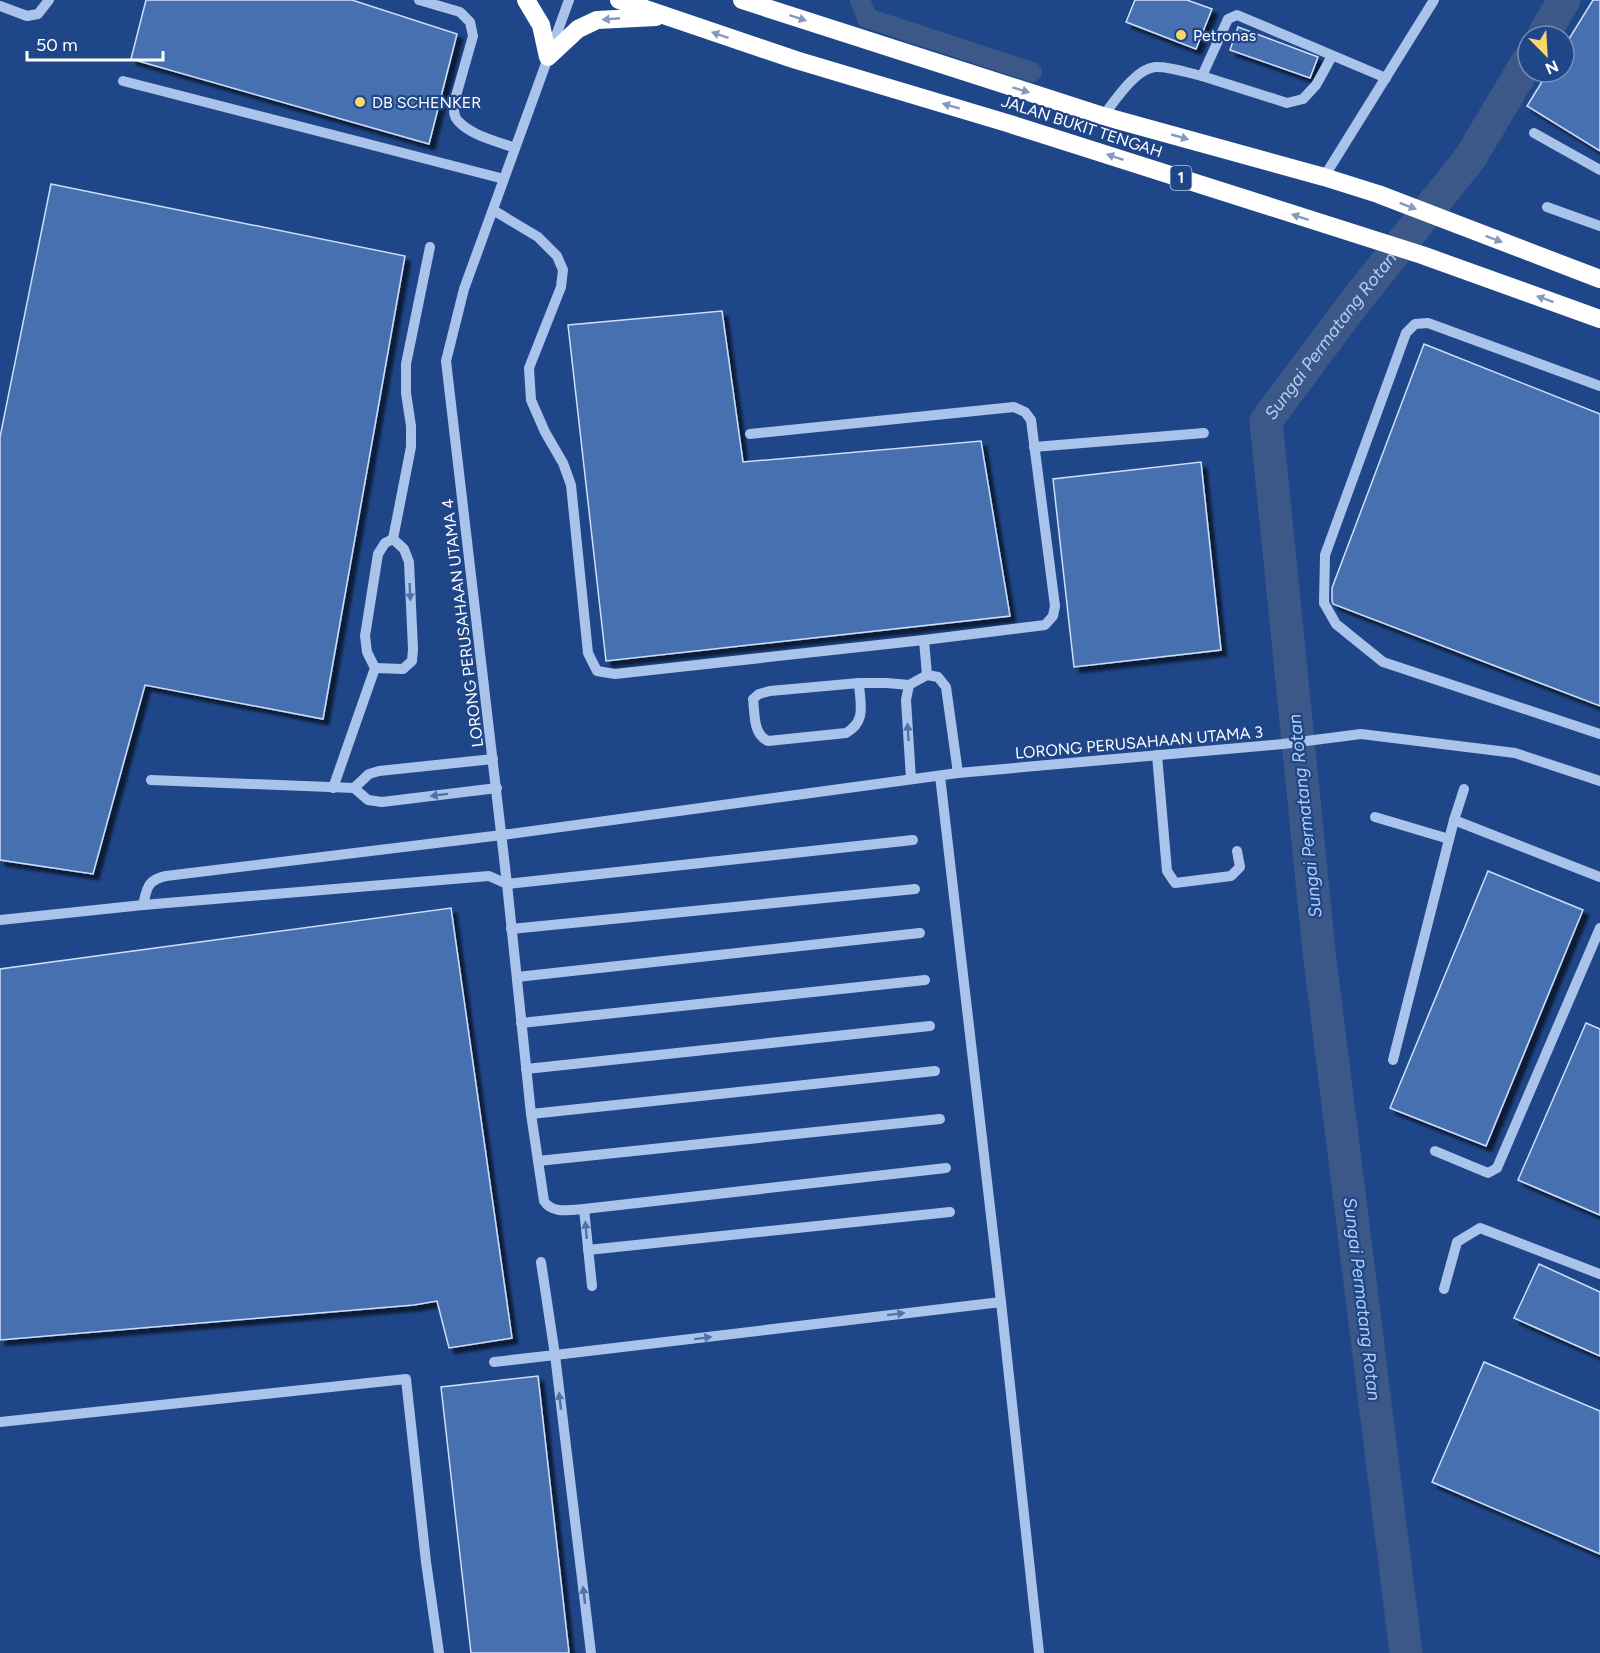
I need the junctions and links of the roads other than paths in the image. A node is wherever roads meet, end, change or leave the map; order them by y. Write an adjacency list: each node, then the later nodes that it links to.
1 (49, 0): 8 (street)
2 (419, 0): 17 (street)
3 (526, 0): 11 (highway)
4 (569, 0): 11 (street, LORONG PERUSAHAAN UTAMA 4)
5 (619, 0): 9 (highway, JALAN BUKIT TENGAH / 1)
6 (742, 0): 15 (highway, JALAN BUKIT TENGAH, one-way to 15)
7 (1434, 0): 13 (street)
8 (0, 6)
9 (670, 17): 11 (highway, one-way to 11); 26 (highway, JALAN BUKIT TENGAH / 1, one-way to 9)
10 (1332, 56): 12 (street); 12 (street); 13 (street)
11 (548, 57): 17 (street, LORONG PERUSAHAAN UTAMA 4)
12 (1202, 76): 15 (street)
13 (1386, 78): 19 (street)
14 (123, 81): 20 (street)
15 (1103, 116): 19 (highway, JALAN BUKIT TENGAH, one-way to 19)
16 (1534, 132): 18 (street)
17 (515, 148): 20 (street, LORONG PERUSAHAAN UTAMA 4)
18 (1600, 170)
19 (1324, 177): 25 (highway, JALAN BUKIT TENGAH, one-way to 25)
20 (504, 179): 22 (street, LORONG PERUSAHAAN UTAMA 4)
21 (1546, 207): 23 (street)
22 (493, 210): 32 (street); 39 (street, LORONG PERUSAHAAN UTAMA 4)
23 (1600, 226)
24 (430, 247): 31 (street)
25 (1600, 279)
26 (1600, 319)
27 (1600, 386): 37 (street)
28 (1204, 433): 30 (street)
29 (750, 434): 30 (street)
30 (1034, 447): 32 (street)
31 (393, 539): 33 (street); 33 (street, one-way to 33)
32 (924, 640): 34 (street)
33 (375, 668): 45 (street)
34 (927, 675): 36 (street); 40 (street)
35 (859, 683): 35 (street); 36 (street)
36 (909, 685): 42 (street, one-way to 36)
37 (1600, 734)
38 (1157, 755): 40 (street, LORONG PERUSAHAAN UTAMA 3); 44 (street, LORONG PERUSAHAAN UTAMA 3); 54 (street)
39 (493, 759): 46 (street); 47 (street, LORONG PERUSAHAAN UTAMA 4)
40 (958, 773): 41 (street, LORONG PERUSAHAAN UTAMA 3)
41 (940, 776): 42 (street, LORONG PERUSAHAAN UTAMA 3); 82 (street)
42 (911, 779): 51 (street)
43 (151, 780): 45 (street)
44 (1600, 781)
45 (333, 788): 46 (street)
46 (354, 788): 47 (street, one-way to 46)
47 (497, 788): 51 (street, LORONG PERUSAHAAN UTAMA 4)
48 (1464, 789): 50 (street)
49 (1375, 817): 52 (street)
50 (1454, 820): 52 (street); 55 (street)
51 (502, 835): 56 (street, LORONG PERUSAHAAN UTAMA 4); 58 (street)
52 (1449, 839): 67 (street)
53 (913, 840): 56 (street)
54 (1238, 851)
55 (1600, 877)
56 (507, 884): 58 (street); 61 (street, LORONG PERUSAHAAN UTAMA 4)
57 (915, 889): 61 (street)
58 (143, 905): 59 (street)
59 (0, 921)
60 (1600, 928): 72 (street)
61 (511, 929): 63 (street, LORONG PERUSAHAAN UTAMA 4)
62 (920, 933): 63 (street)
63 (517, 977): 65 (street, LORONG PERUSAHAAN UTAMA 4)
64 (925, 980): 65 (street)
65 (521, 1023): 68 (street, LORONG PERUSAHAAN UTAMA 4)
66 (930, 1026): 68 (street)
67 (1393, 1060)
68 (526, 1069): 70 (street, LORONG PERUSAHAAN UTAMA 4)
69 (935, 1071): 70 (street)
70 (531, 1114): 73 (street, LORONG PERUSAHAAN UTAMA 4)
71 (940, 1119): 73 (street)
72 (1435, 1151)
73 (538, 1161): 75 (street, LORONG PERUSAHAAN UTAMA 4)
74 (946, 1168): 75 (street)
75 (584, 1209): 77 (street, one-way to 75)
76 (950, 1212): 77 (street)
77 (588, 1250): 80 (street)
78 (541, 1262): 83 (street)
79 (1600, 1274): 81 (street)
80 (592, 1286)
81 (1444, 1289)
82 (1001, 1302): 83 (street, one-way to 82); 88 (street)
83 (555, 1355): 84 (street); 87 (street, one-way to 83)
84 (494, 1362)
85 (0, 1422): 86 (street)
86 (439, 1653)
87 (591, 1653)
88 (1039, 1653)

